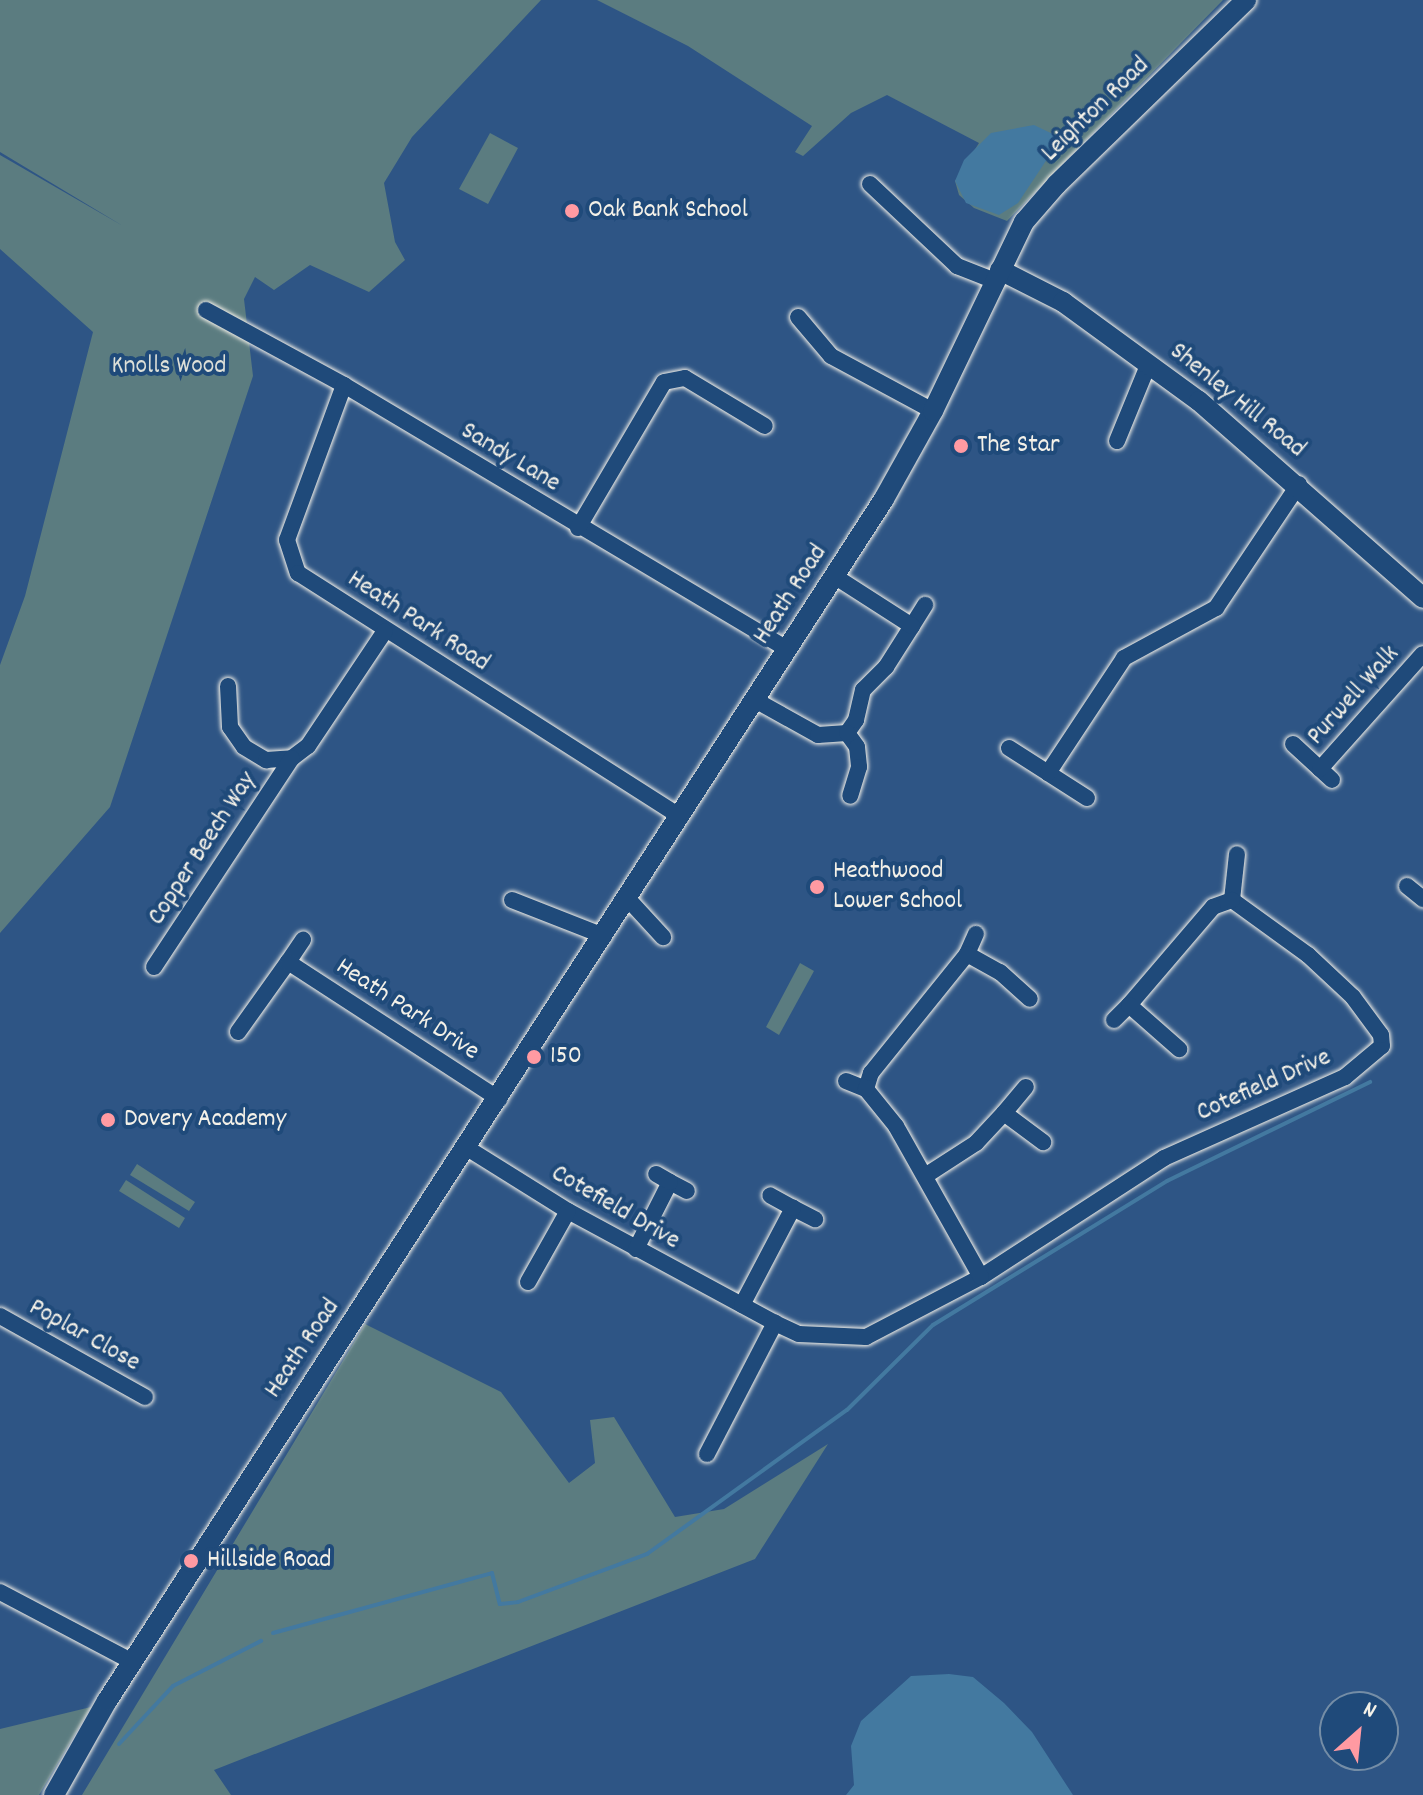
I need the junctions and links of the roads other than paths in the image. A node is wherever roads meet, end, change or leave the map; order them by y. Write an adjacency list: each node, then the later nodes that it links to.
1 (1246, 0): 3 (street, Leighton Road)
2 (870, 184): 3 (street)
3 (998, 276): 6 (street, Shenley Hill Road); 8 (street, Heath Road)
4 (206, 310): 7 (street, Sandy Lane)
5 (798, 317): 8 (street)
6 (1149, 363): 10 (street); 11 (street, Shenley Hill Road)
7 (344, 385): 12 (street, Sandy Lane); 17 (street, Heath Park Road)
8 (933, 411): 13 (street, Heath Road)
9 (765, 426): 12 (street)
10 (1117, 441)
11 (1299, 484): 14 (street, Shenley Hill Road); 26 (street)
12 (578, 528): 18 (street, Sandy Lane)
13 (834, 576): 16 (street); 18 (street, Heath Road)
14 (1423, 598)
15 (925, 605): 16 (street)
16 (912, 626): 22 (street)
17 (385, 631): 25 (street, Copper Beech Way); 29 (street, Heath Park Road)
18 (787, 649): 21 (street, Heath Road)
19 (1423, 654): 23 (street, Purwell Walk)
20 (228, 686): 25 (street, Copper Beech Way)
21 (755, 700): 22 (street); 29 (street, Heath Road)
22 (847, 733): 27 (street)
23 (1293, 744)
24 (1009, 748): 26 (street)
25 (292, 758): 42 (street, Copper Beech Way)
26 (1048, 773): 28 (street)
27 (850, 796)
28 (1087, 798)
29 (681, 817): 32 (street, Heath Road)
30 (1237, 854): 35 (street)
31 (1407, 886): 33 (street)
32 (628, 899): 37 (street, Heath Road); 38 (street)
33 (1423, 899)
34 (512, 900): 37 (street)
35 (1232, 900): 44 (street); 62 (street, Cotefield Drive)
36 (976, 934): 40 (street)
37 (604, 936): 51 (street, Heath Road)
38 (663, 937)
39 (303, 940): 41 (street)
40 (967, 954): 43 (street); 50 (street)
41 (288, 962): 46 (street); 51 (street, Heath Park Drive)
42 (154, 967)
43 (1030, 999)
44 (1129, 1005): 45 (street); 47 (street)
45 (1114, 1020)
46 (238, 1032)
47 (1179, 1049)
48 (846, 1081): 50 (street)
49 (1026, 1087): 52 (street)
50 (866, 1089): 55 (street)
51 (499, 1099): 54 (street, Heath Road)
52 (1004, 1113): 53 (street); 55 (street)
53 (1043, 1142)
54 (467, 1148): 59 (street, Cotefield Drive); 70 (street, Heath Road)
55 (925, 1176): 62 (street)
56 (687, 1191): 61 (street)
57 (770, 1195): 58 (street)
58 (793, 1208): 60 (street); 64 (street)
59 (568, 1211): 61 (street, Cotefield Drive); 63 (street)
60 (815, 1219)
61 (636, 1249): 64 (street, Cotefield Drive)
62 (981, 1277): 66 (street, Cotefield Drive)
63 (528, 1282)
64 (742, 1305): 66 (street, Cotefield Drive)
65 (0, 1316): 67 (street, Poplar Close)
66 (775, 1323): 68 (street)
67 (145, 1397)
68 (707, 1454)
69 (0, 1592): 70 (street)
70 (133, 1662): 71 (street, Heath Road)
71 (54, 1795)

